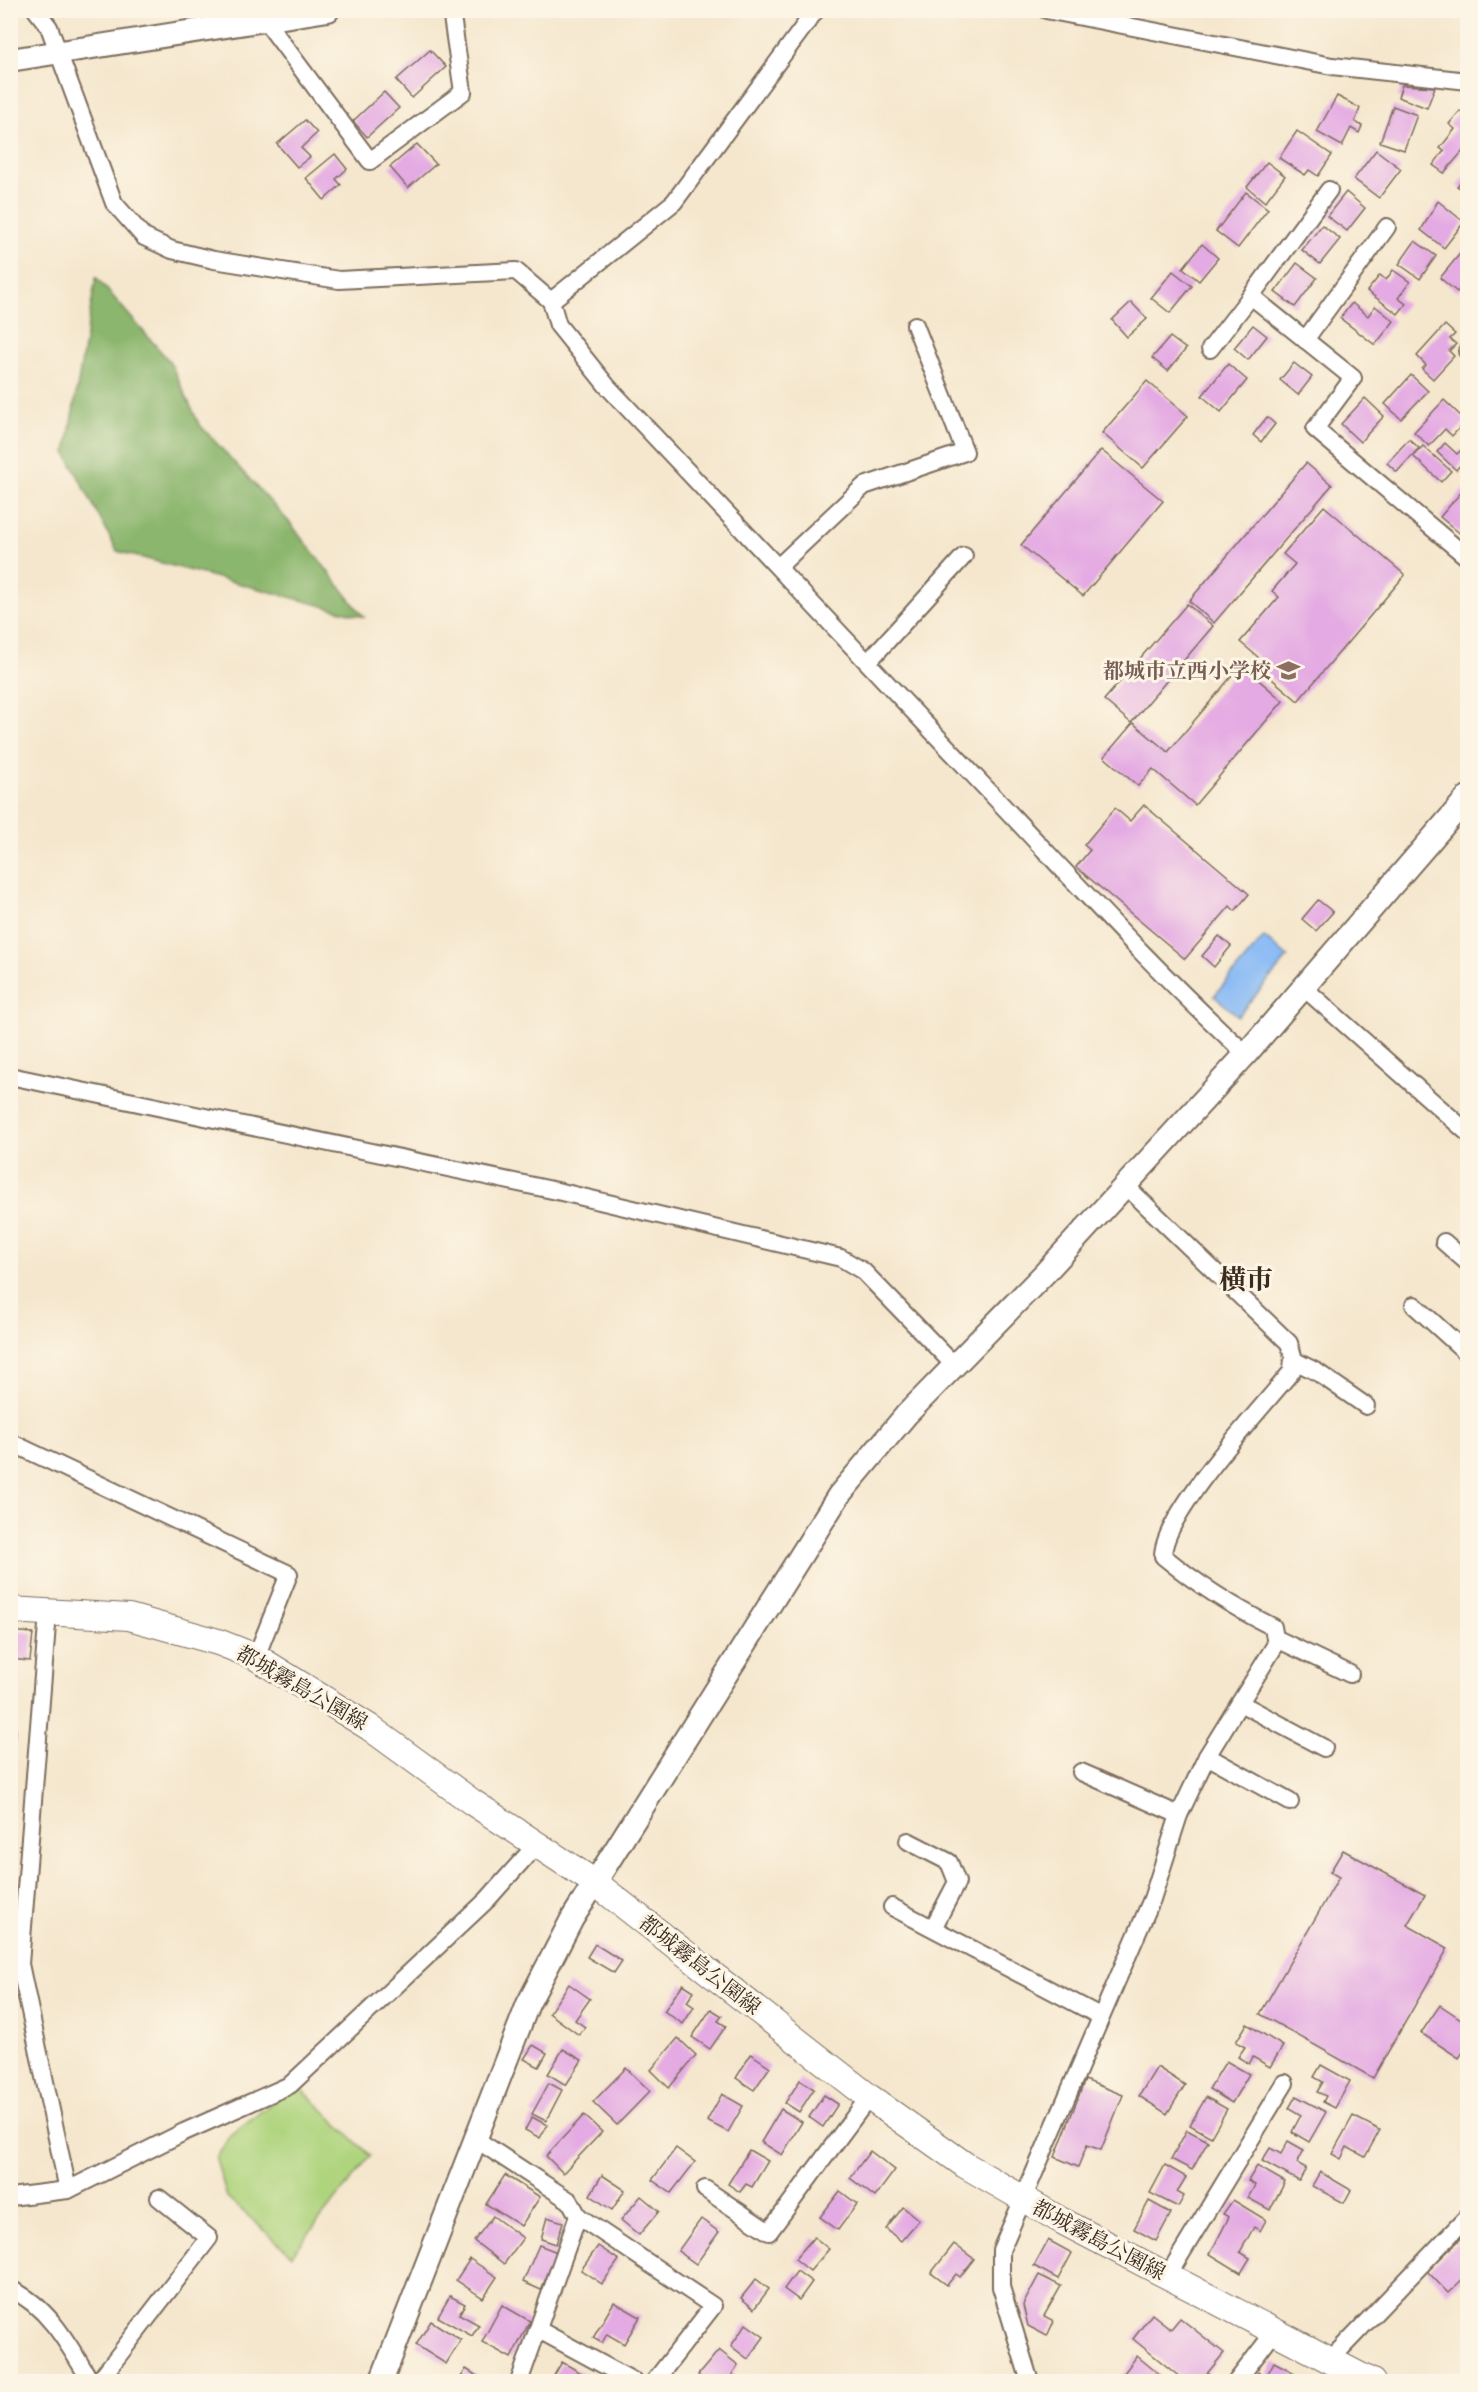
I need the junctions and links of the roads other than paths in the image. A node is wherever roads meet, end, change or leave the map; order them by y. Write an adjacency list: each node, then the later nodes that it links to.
1 (36, 10): 7 (street)
2 (328, 10): 6 (street)
3 (451, 10): 6 (street)
4 (816, 10): 13 (street)
5 (1046, 10): 9 (street)
6 (265, 20): 7 (street)
7 (57, 53): 8 (street); 13 (street)
8 (10, 60)
9 (1467, 81)
10 (1329, 190): 12 (street)
11 (1387, 227): 15 (street)
12 (1251, 296): 15 (street); 16 (street)
13 (551, 301): 19 (street)
14 (915, 325): 19 (street)
15 (1305, 340): 18 (street)
16 (1210, 349)
17 (964, 556): 20 (street)
18 (1467, 558)
19 (778, 567): 20 (street)
20 (868, 662): 23 (street)
21 (1467, 797): 22 (street)
22 (1304, 987): 23 (street); 25 (street)
23 (1246, 1054): 26 (street)
24 (10, 1076): 32 (street)
25 (1467, 1134)
26 (1126, 1186): 31 (street); 32 (street)
27 (1444, 1242): 28 (street)
28 (1467, 1263)
29 (1414, 1305): 30 (street)
30 (1467, 1354)
31 (1293, 1360): 33 (street); 37 (street)
32 (955, 1366): 48 (street)
33 (1366, 1406)
34 (10, 1442): 38 (street)
35 (10, 1610): 36 (main road, 都城霧島公園線)
36 (48, 1613): 38 (main road, 都城霧島公園線); 51 (street)
37 (1275, 1638): 39 (street); 40 (street)
38 (256, 1657): 47 (main road, 都城霧島公園線)
39 (1350, 1674)
40 (1240, 1703): 41 (street); 42 (street)
41 (1324, 1748)
42 (1207, 1756): 44 (street); 45 (street)
43 (1081, 1772): 45 (street)
44 (1290, 1802)
45 (1179, 1815): 52 (street)
46 (908, 1841): 50 (street)
47 (536, 1845): 48 (main road, 都城霧島公園線); 57 (street)
48 (594, 1882): 54 (main road, 都城霧島公園線); 55 (street)
49 (892, 1907): 50 (street)
50 (933, 1928): 52 (street)
51 (15, 1964): 57 (street)
52 (1100, 2016): 60 (street)
53 (1285, 2083): 63 (street)
54 (869, 2097): 56 (street); 60 (main road, 都城霧島公園線)
55 (474, 2138): 61 (street); 70 (street)
56 (705, 2189)
57 (68, 2190): 58 (street)
58 (10, 2197)
59 (159, 2198): 69 (street)
60 (1024, 2200): 63 (main road, 都城霧島公園線); 74 (street)
61 (578, 2216): 65 (street); 73 (street)
62 (1467, 2216): 67 (street)
63 (1167, 2277): 66 (main road, 都城霧島公園線)
64 (10, 2289): 68 (street)
65 (538, 2330): 71 (street); 72 (street)
66 (1275, 2331): 67 (main road, 都城霧島公園線); 75 (street)
67 (1330, 2360): 76 (main road, 都城霧島公園線)
68 (90, 2382)
69 (98, 2382)
70 (381, 2382)
71 (519, 2382)
72 (635, 2382)
73 (654, 2382)
74 (1030, 2382)
75 (1236, 2382)
76 (1372, 2382)

